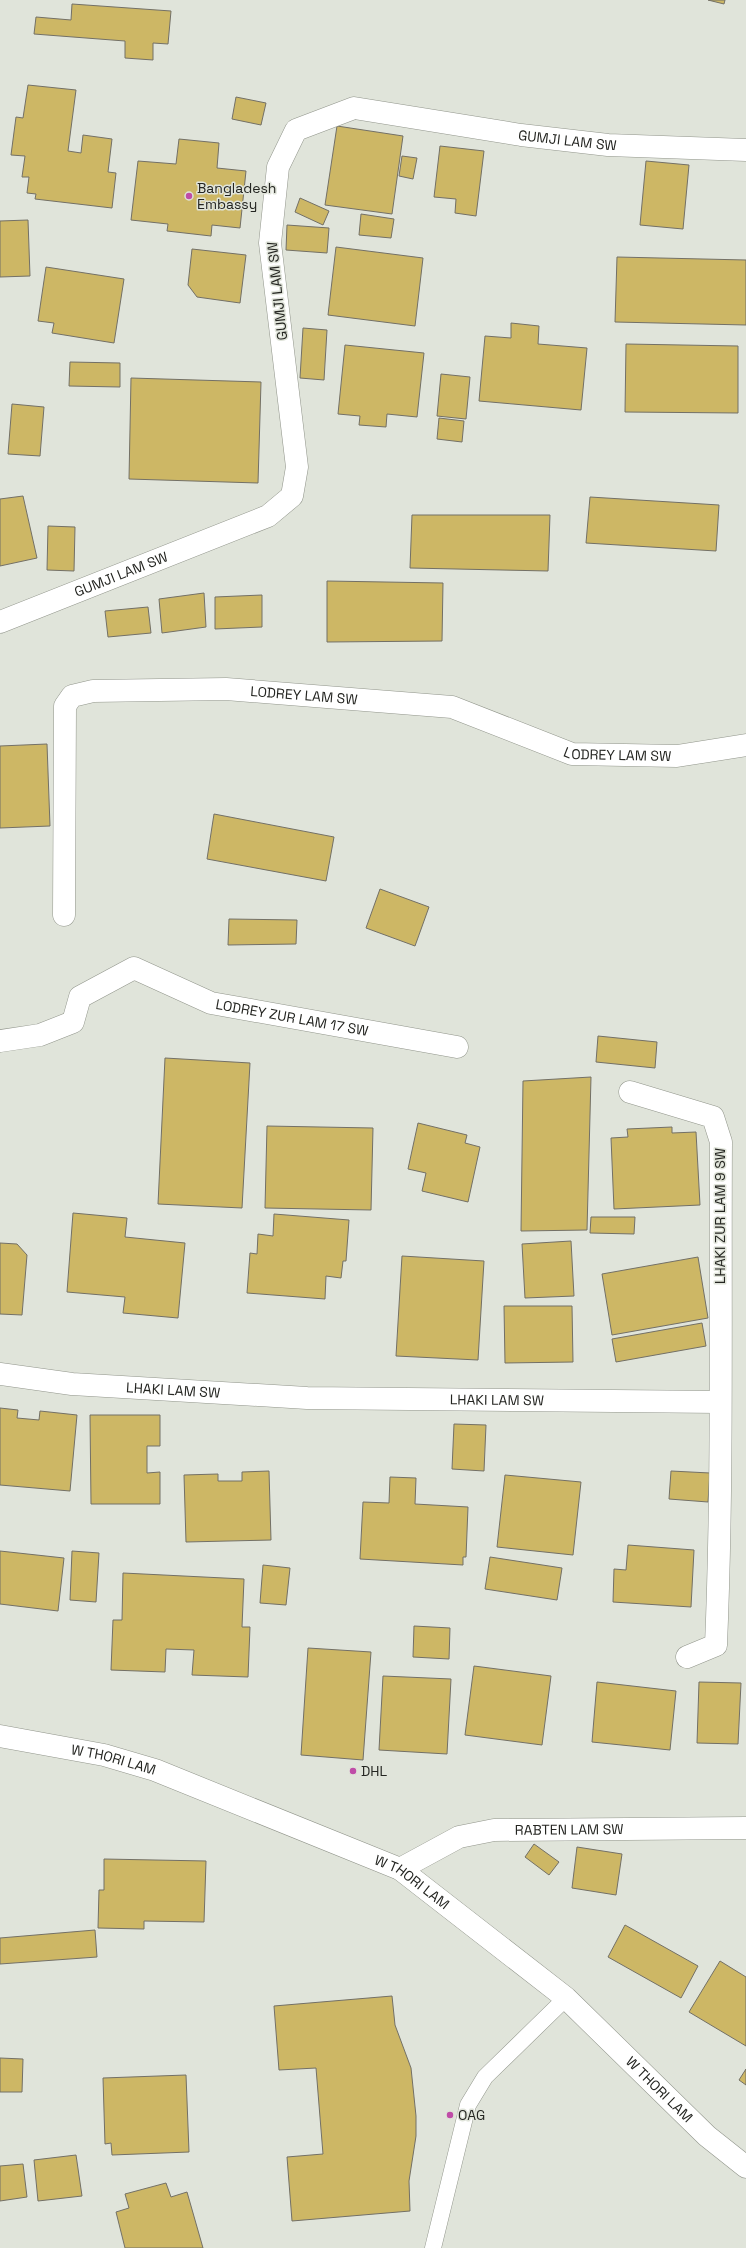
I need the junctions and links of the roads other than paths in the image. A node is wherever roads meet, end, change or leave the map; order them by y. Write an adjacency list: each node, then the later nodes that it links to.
1 (746, 150): 2 (street, GUMJI LAM SW)
2 (0, 622)
3 (746, 745): 4 (street, LODREY LAM SW)
4 (64, 915)
5 (0, 1041): 6 (street, LODREY ZUR LAM 17 SW)
6 (456, 1047)
7 (630, 1092): 9 (street, LHAKI ZUR LAM 9 SW)
8 (0, 1374): 9 (street, LHAKI LAM SW)
9 (720, 1402): 10 (street)
10 (687, 1657)
11 (0, 1736): 13 (street, W THORI LAM)
12 (746, 1828): 13 (street, RABTEN LAM SW)
13 (400, 1869): 14 (street, W THORI LAM)
14 (566, 1998): 15 (street, W THORI LAM); 16 (lane)
15 (746, 2167)
16 (433, 2248)

